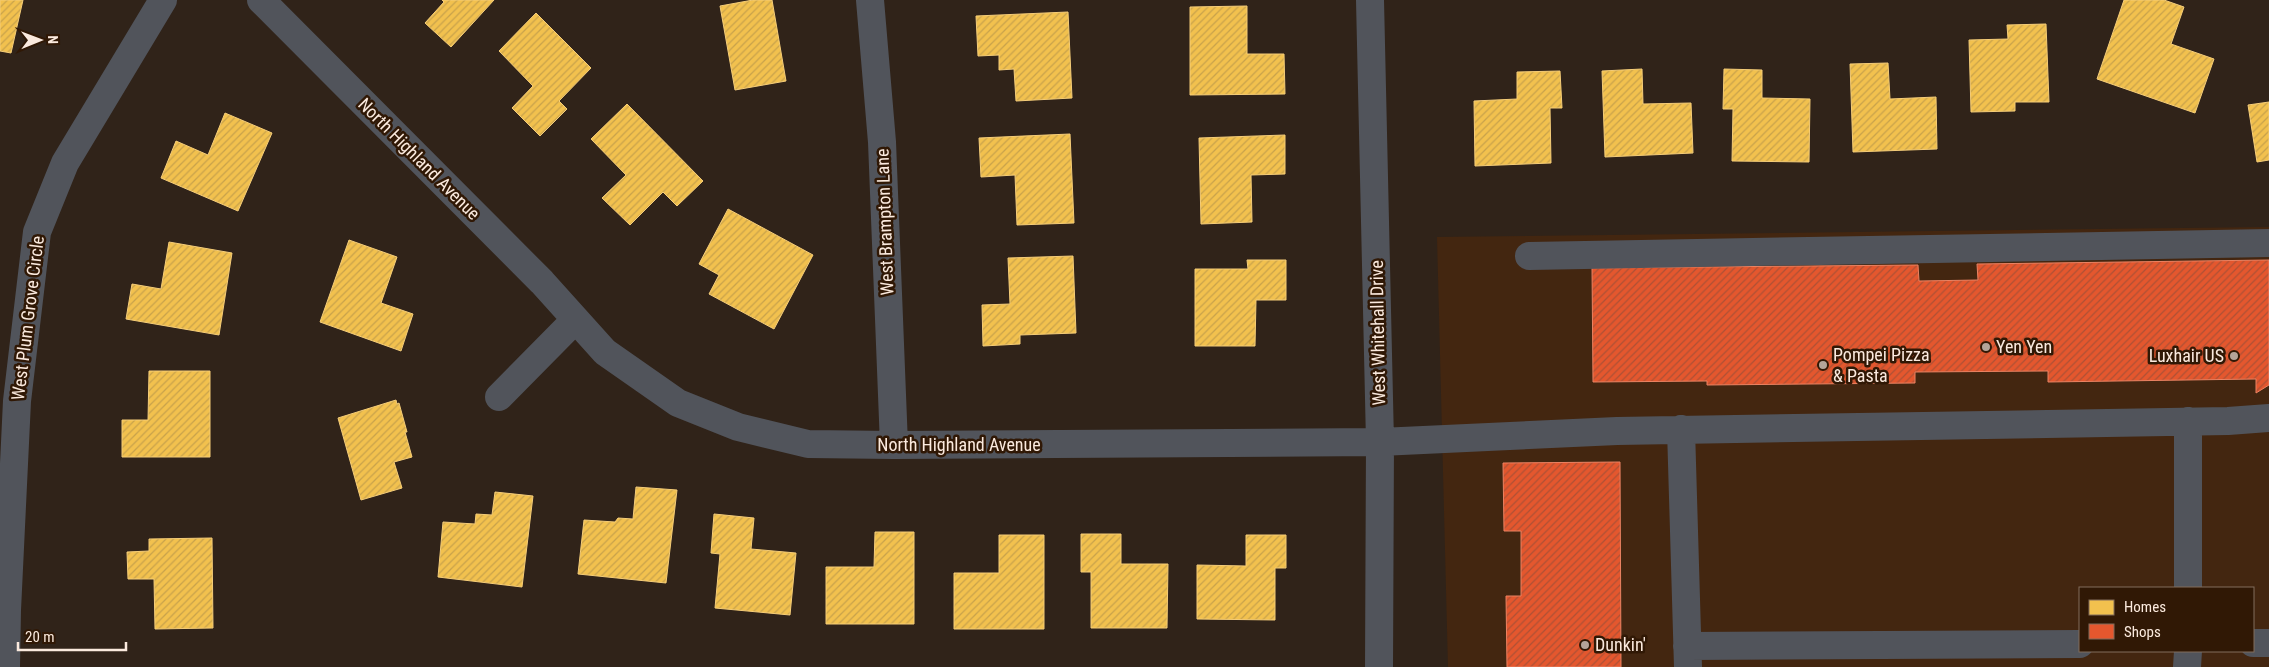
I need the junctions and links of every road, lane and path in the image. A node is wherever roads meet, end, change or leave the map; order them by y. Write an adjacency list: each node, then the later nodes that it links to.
1 (163, 0): 20 (street, West Plum Grove Circle)
2 (261, 0): 7 (street, North Highland Avenue)
3 (870, 0): 13 (street, West Brampton Lane)
4 (1370, 0): 12 (street, West Whitehall Drive)
5 (2269, 243): 6 (street)
6 (1529, 256)
7 (575, 320): 8 (street); 13 (street, North Highland Avenue)
8 (499, 398)
9 (2269, 418): 10 (street, North Highland Avenue)
10 (2188, 421): 11 (street, North Highland Avenue); 14 (street)
11 (1681, 429): 12 (street, North Highland Avenue); 19 (street)
12 (1380, 442): 13 (street, North Highland Avenue); 21 (street, West Whitehall Drive)
13 (894, 445)
14 (2188, 587)
15 (2254, 643): 16 (street)
16 (2269, 643)
17 (2079, 644): 19 (street)
18 (2188, 652): 22 (street)
19 (1687, 656)
20 (6, 667)
21 (1379, 667)
22 (2187, 667)

